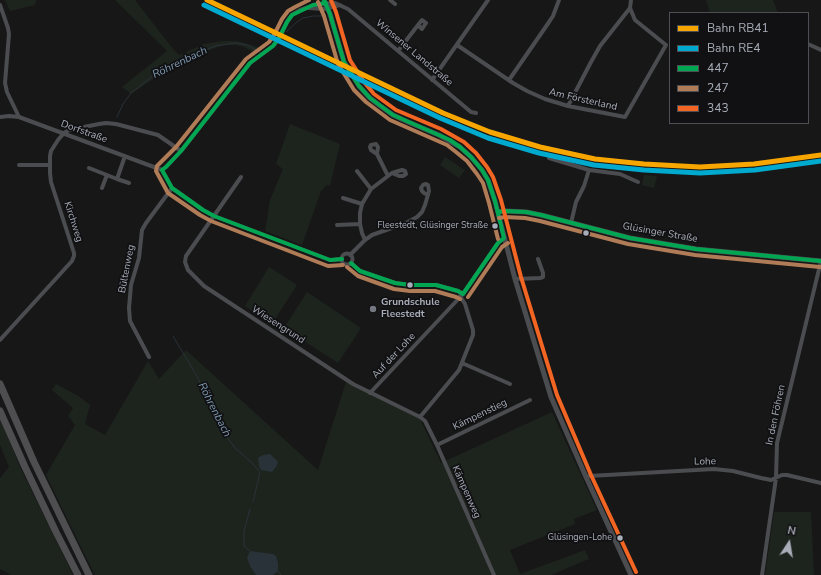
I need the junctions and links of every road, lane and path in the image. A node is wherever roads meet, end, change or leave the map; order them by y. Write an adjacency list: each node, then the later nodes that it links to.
1 (341, 0): 8 (street)
2 (390, 0): 7 (street)
3 (488, 0): 12 (street)
4 (559, 0): 17 (street)
5 (631, 0): 10 (street)
6 (326, 4): 8 (street, Winsener Landstraße); 23 (street); 44 (street)
7 (395, 4)
8 (340, 5): 15 (street, Winsener Landstraße)
9 (0, 6): 21 (street)
10 (630, 8): 18 (street); 18 (street, Am Försterland)
11 (418, 25): 15 (street)
12 (458, 44): 16 (street); 17 (street, Am Försterland)
13 (809, 44): 14 (street)
14 (821, 50)
15 (398, 51): 16 (street, Winsener Landstraße)
16 (432, 80): 19 (street, Winsener Landstraße)
17 (509, 80): 18 (street, Am Försterland)
18 (568, 106)
19 (476, 113)
20 (0, 117): 21 (street, Dorfstraße)
21 (19, 117): 22 (street, Dorfstraße)
22 (64, 133): 23 (street); 25 (street, Dorfstraße); 28 (street, Kirchweg)
23 (181, 151): 30 (street)
24 (378, 154): 40 (street)
25 (125, 156): 30 (street, Dorfstraße); 35 (street)
26 (549, 158): 31 (street)
27 (19, 165): 28 (street)
28 (50, 165): 58 (street, Kirchweg)
29 (89, 168): 33 (street)
30 (162, 170): 39 (street)
31 (589, 170): 36 (street); 46 (street)
32 (357, 171): 40 (street)
33 (107, 175): 35 (street); 38 (street)
34 (241, 177): 45 (street, Wiesengrund)
35 (117, 179): 37 (street)
36 (638, 182)
37 (129, 183)
38 (102, 188)
39 (172, 188): 45 (street); 59 (street, Bültenweg)
40 (371, 189): 43 (street)
41 (428, 196): 50 (street)
42 (343, 198): 43 (street)
43 (362, 204): 47 (street)
44 (498, 212): 46 (street, Glüsinger Straße); 49 (street)
45 (214, 216): 52 (street); 63 (street, Wiesengrund)
46 (571, 223): 54 (street, Glüsinger Straße)
47 (360, 224): 48 (street); 50 (street)
48 (337, 225)
49 (504, 238): 56 (street); 57 (street, Auf der Lohe)
50 (365, 240): 51 (street)
51 (350, 255): 52 (street); 55 (street)
52 (342, 259): 55 (street)
53 (538, 259): 56 (street)
54 (821, 261): 69 (street, In den Föhren)
55 (351, 263): 57 (street)
56 (515, 279): 68 (street)
57 (461, 295): 60 (street); 63 (street, Auf der Lohe)
58 (0, 340)
59 (149, 357)
60 (462, 364): 62 (street); 66 (street)
61 (0, 384): 72 (highway)
62 (510, 384)
63 (370, 393): 66 (street, Wiesengrund)
64 (530, 400): 67 (street, Kämpenstieg)
65 (0, 411): 71 (highway)
66 (420, 417): 67 (street, Kämpenweg)
67 (437, 445): 73 (street, Kämpenweg)
68 (586, 477): 69 (street, Lohe); 74 (street)
69 (776, 478): 70 (street, Lohe); 75 (street, In den Föhren)
70 (821, 483)
71 (78, 575)
72 (89, 575)
73 (494, 575)
74 (631, 575)
75 (762, 575)

